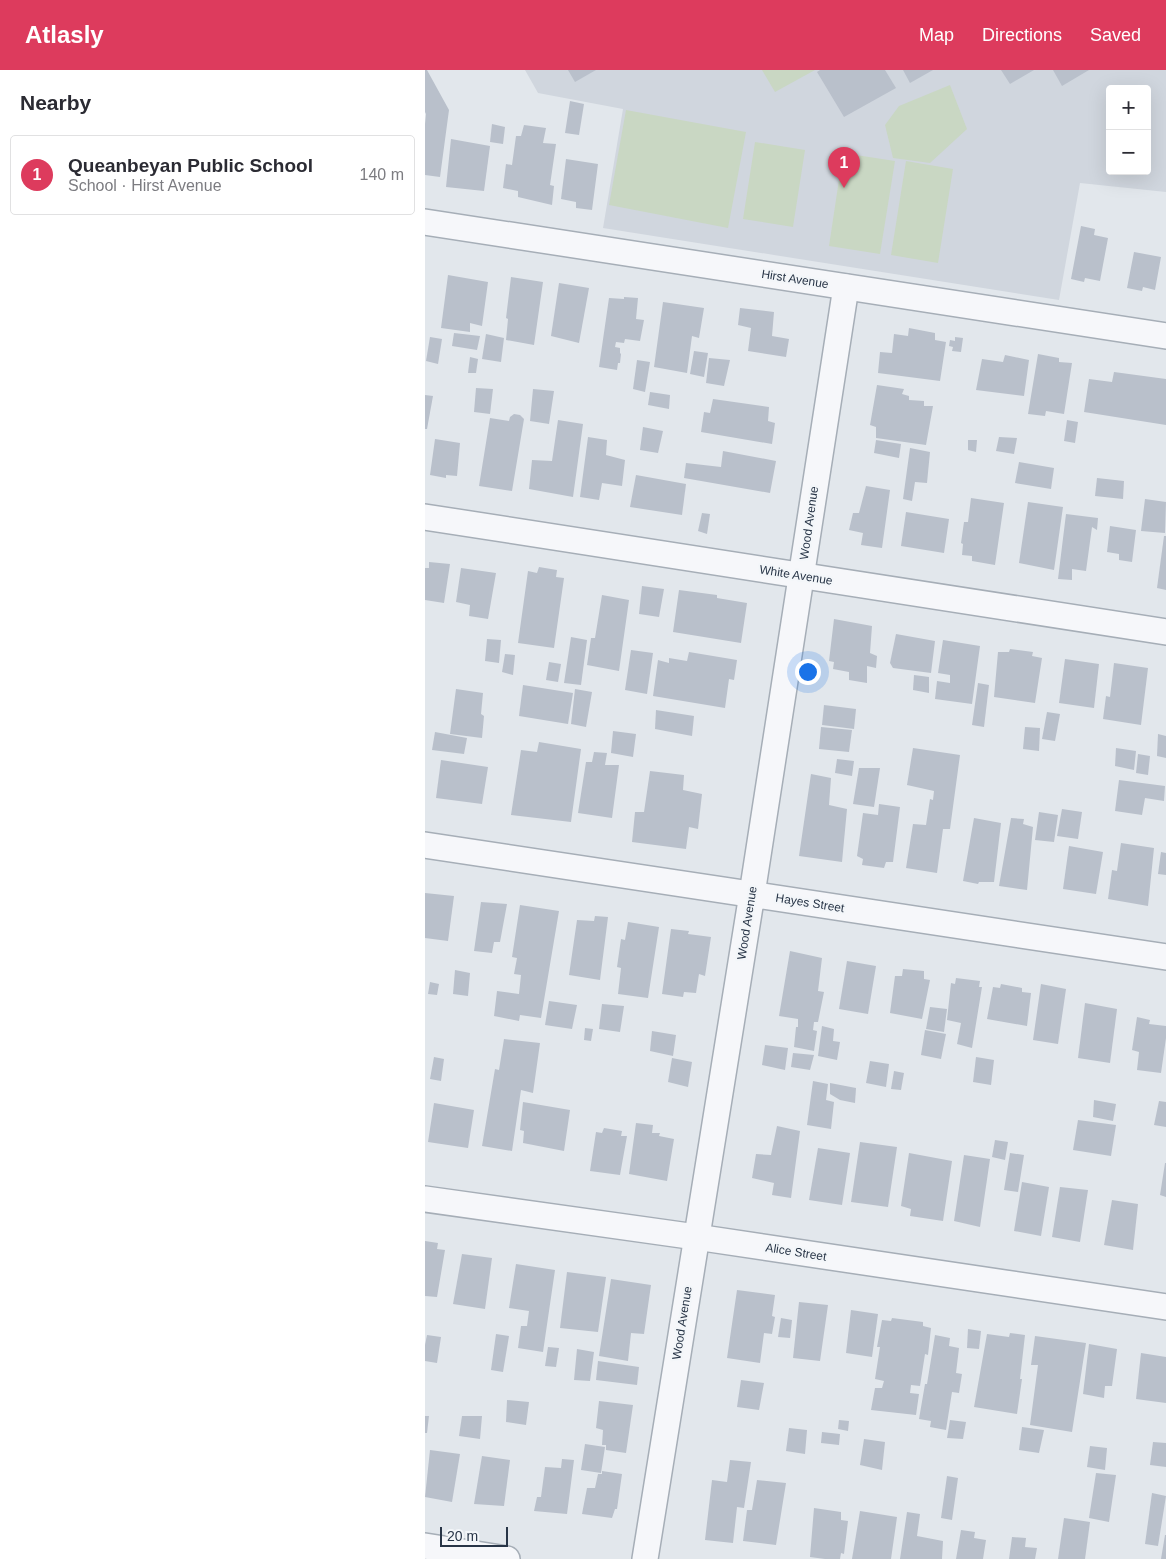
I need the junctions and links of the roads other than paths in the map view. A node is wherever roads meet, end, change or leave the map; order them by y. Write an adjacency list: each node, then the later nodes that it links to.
1 (425, 222): 2 (street, Hirst Avenue)
2 (846, 287): 3 (street, Hirst Avenue); 5 (street, Wood Avenue)
3 (1166, 336)
4 (425, 517): 5 (street, White Avenue)
5 (802, 576): 6 (street, White Avenue); 8 (street, Wood Avenue)
6 (1166, 632)
7 (425, 845): 8 (street, Hayes Street)
8 (752, 894): 9 (street, Hayes Street); 11 (street, Wood Avenue)
9 (1166, 957)
10 (425, 1199): 11 (street, Alice Street)
11 (696, 1237): 12 (street, Alice Street); 15 (street, Wood Avenue)
12 (1166, 1308)
13 (425, 1546): 14 (street)
14 (507, 1559)
15 (645, 1559)

